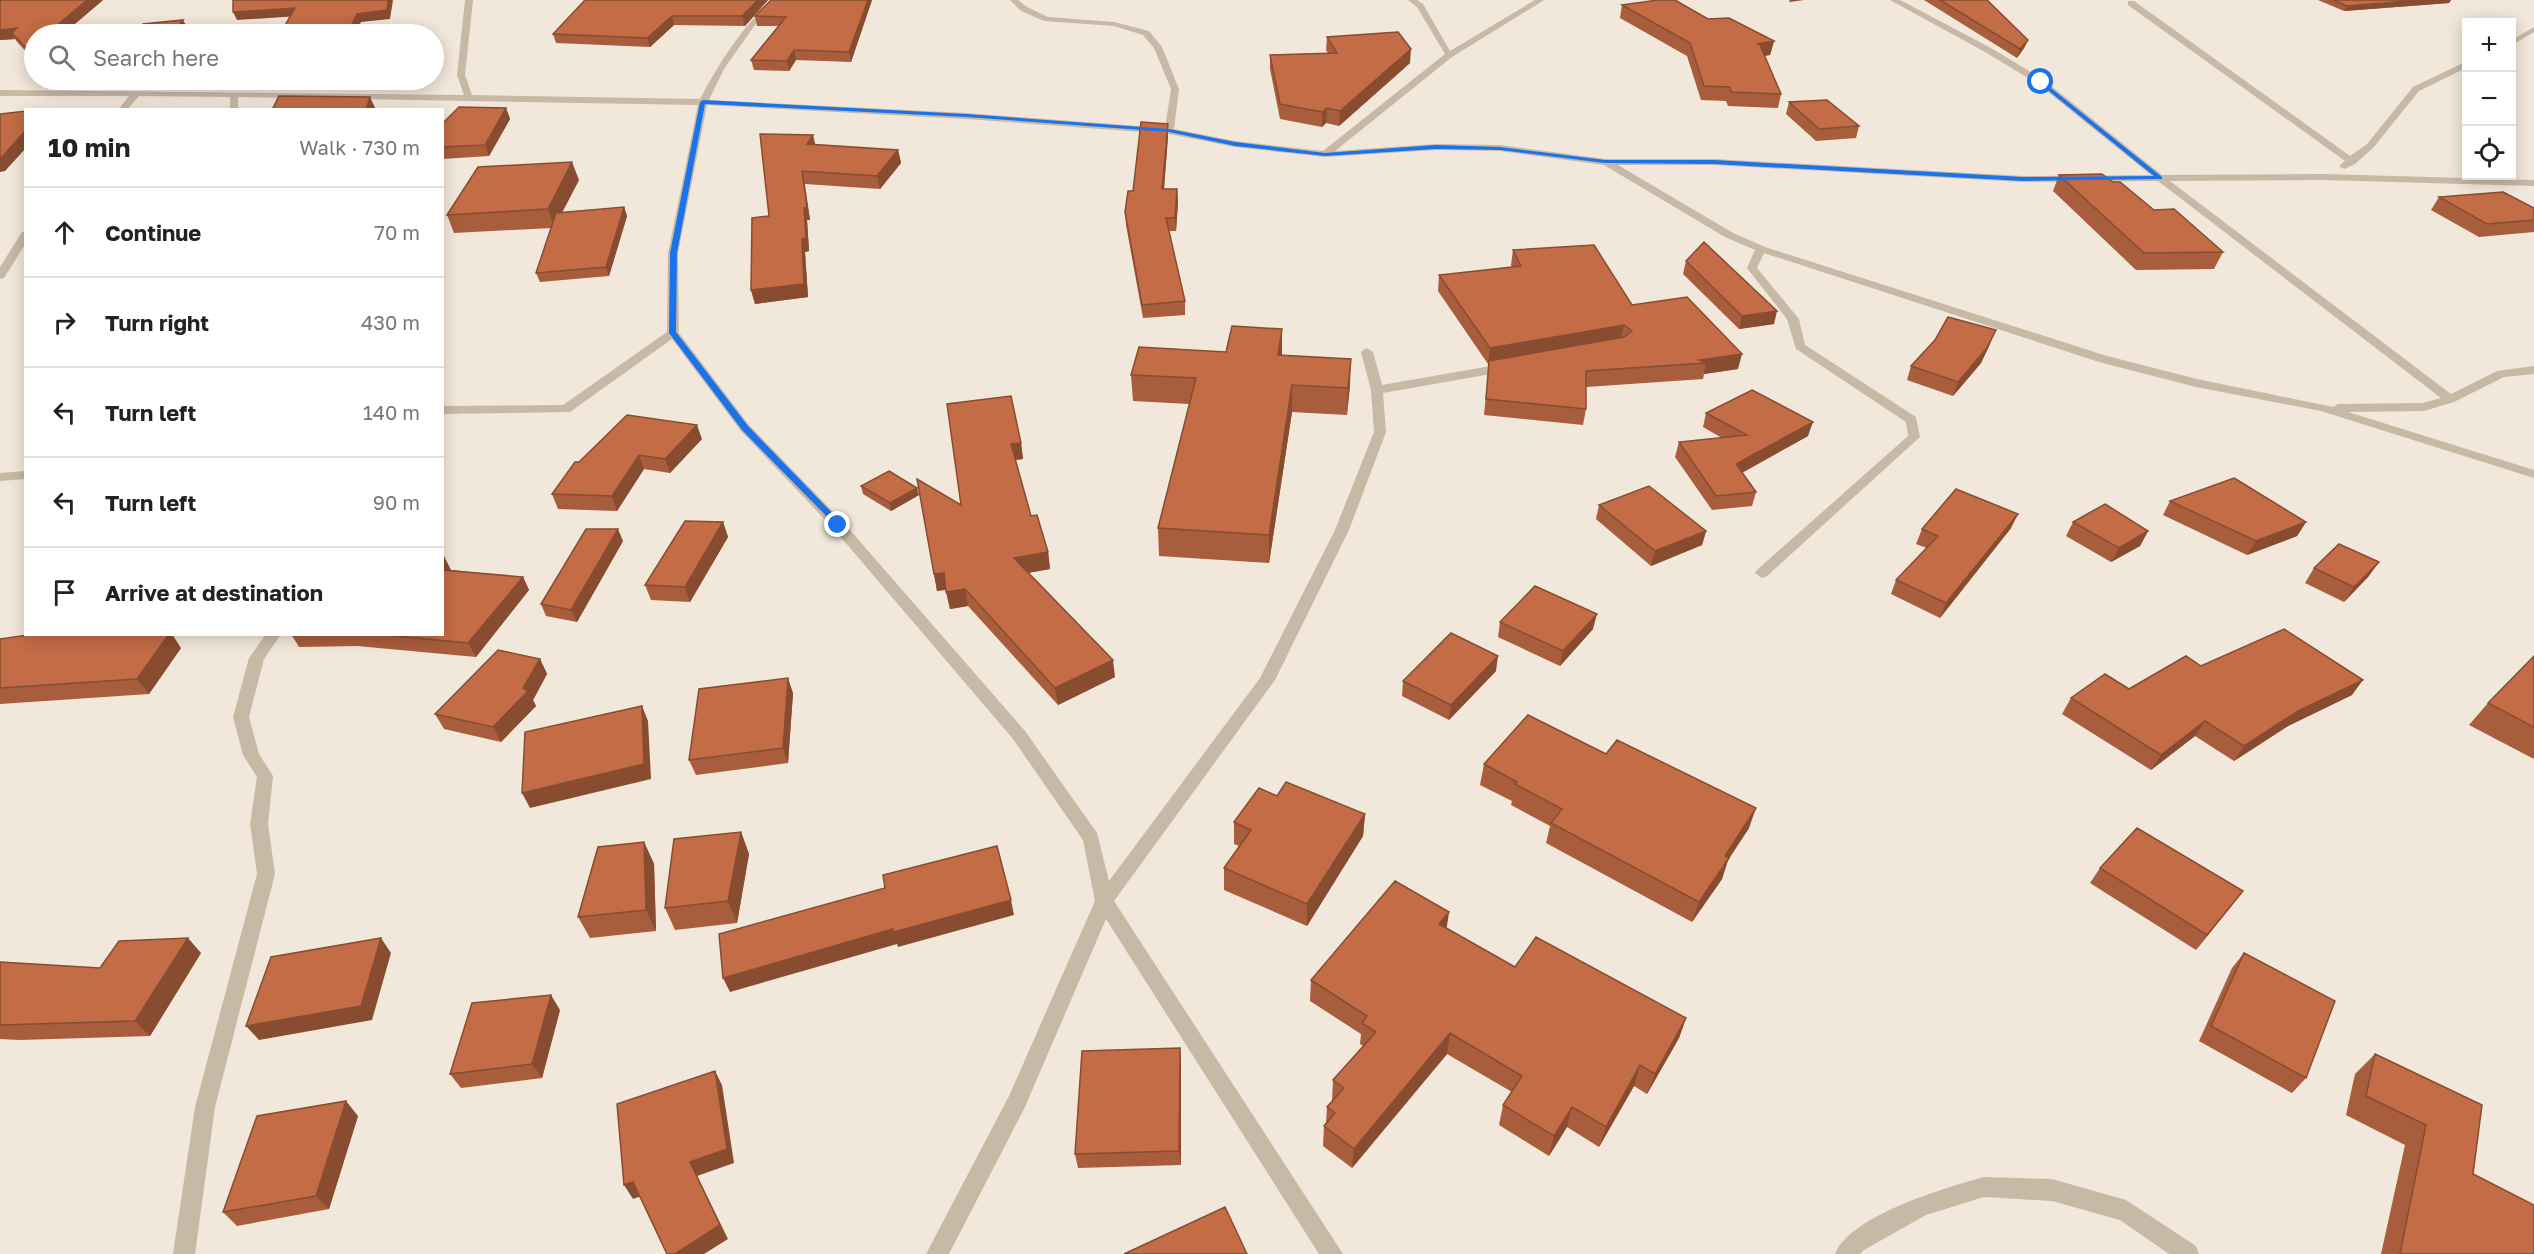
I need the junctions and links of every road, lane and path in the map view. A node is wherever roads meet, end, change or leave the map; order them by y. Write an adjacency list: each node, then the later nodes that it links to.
1 (469, 0): 15 (street)
2 (775, 0): 16 (street)
3 (1014, 0): 19 (street)
4 (1412, 0): 10 (street)
5 (1540, 0): 10 (street)
6 (1894, 0): 24 (street)
7 (2131, 3): 22 (street)
8 (2534, 29): 9 (street)
9 (2516, 40)
10 (1449, 55): 20 (street)
11 (2462, 67): 22 (street)
12 (0, 93): 13 (street)
13 (135, 94): 14 (street); 17 (street)
14 (234, 94): 15 (street); 18 (street)
15 (469, 98): 16 (street)
16 (703, 102): 19 (street); 29 (street)
17 (124, 108)
18 (234, 108)
19 (1169, 131): 20 (street)
20 (1325, 154): 21 (street)
21 (1605, 162): 24 (street); 27 (street)
22 (2352, 162): 23 (street)
23 (2322, 177): 24 (street); 25 (street)
24 (2160, 178): 34 (street)
25 (2534, 183)
26 (24, 237): 28 (street)
27 (1761, 249): 35 (street); 40 (street)
28 (0, 276)
29 (673, 333): 36 (street); 42 (street)
30 (1367, 352): 33 (street)
31 (1516, 365): 33 (street)
32 (2534, 370): 34 (street)
33 (1377, 390): 42 (street)
34 (2450, 399): 35 (street)
35 (2323, 408): 37 (street)
36 (444, 410)
37 (2534, 474)
38 (24, 475): 39 (street)
39 (0, 477)
40 (1762, 573)
41 (273, 636): 43 (street)
42 (1104, 901): 44 (street); 45 (street)
43 (184, 1254)
44 (937, 1254)
45 (1332, 1254)
46 (1846, 1254): 47 (street)
47 (2188, 1254)

